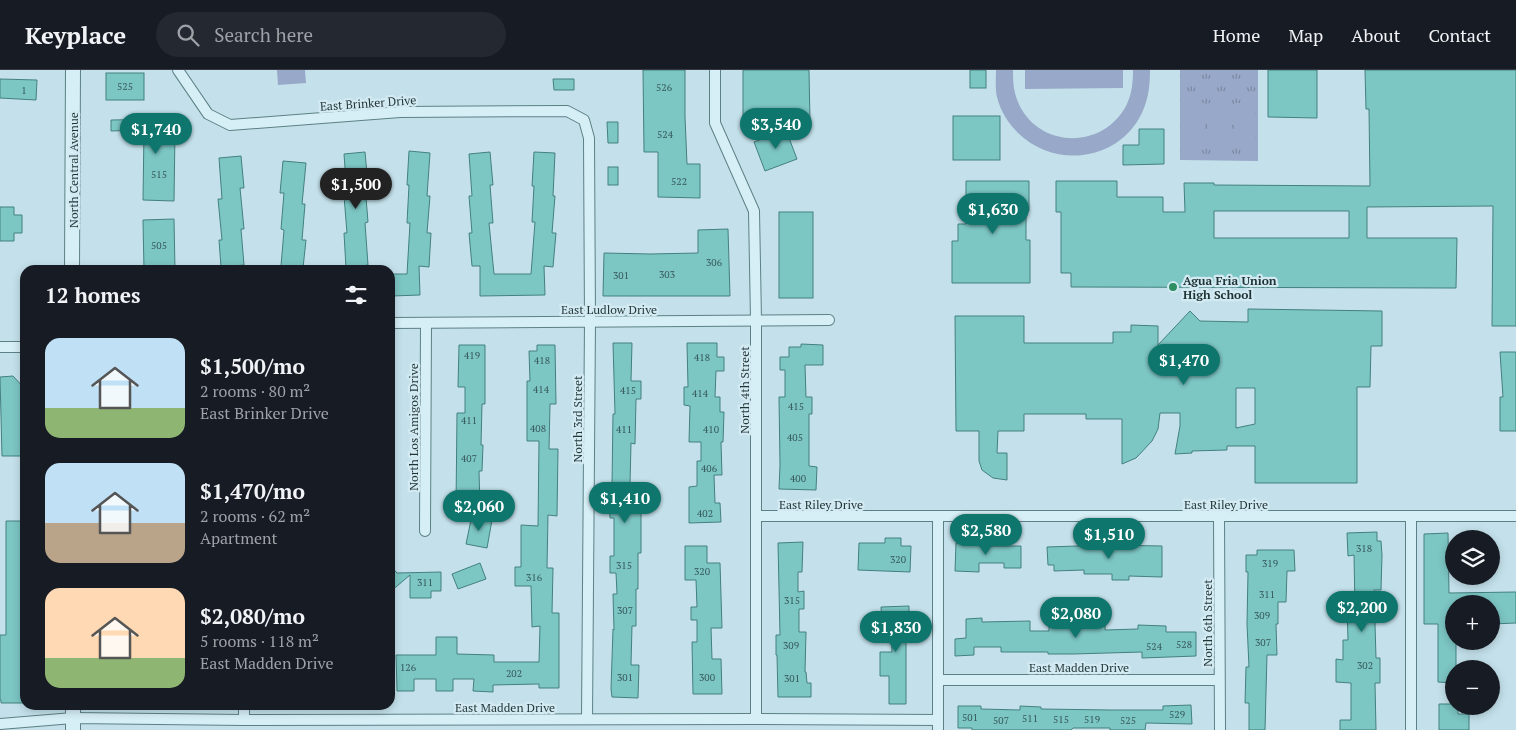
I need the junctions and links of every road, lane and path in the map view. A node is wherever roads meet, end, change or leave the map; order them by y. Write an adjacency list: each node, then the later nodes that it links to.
1 (73, 70): 5 (street, North Central Avenue)
2 (178, 70): 4 (street, East Brinker Drive)
3 (715, 70): 6 (street, North 4th Street)
4 (584, 120): 8 (street, North 3rd Street)
5 (72, 265)
6 (756, 320): 7 (street, East Ludlow Drive); 8 (street, East Ludlow Drive); 13 (street, North 4th Street)
7 (829, 320)
8 (590, 321): 10 (street, East Ludlow Drive); 23 (street, North 3rd Street)
9 (395, 323): 10 (street, East Ludlow Drive)
10 (426, 323): 18 (street, North Los Amigos Drive)
11 (0, 346): 12 (street)
12 (20, 347)
13 (756, 516): 14 (street, East Riley Drive); 24 (street, North 4th Street)
14 (938, 516): 15 (street, East Riley Drive); 19 (street)
15 (1219, 516): 16 (street, East Riley Drive); 20 (street, North 6th Street)
16 (1411, 516): 17 (street, East Riley Drive); 29 (street)
17 (1516, 516)
18 (425, 531)
19 (938, 680): 20 (street, East Madden Drive); 27 (street)
20 (1219, 680): 28 (street, North 6th Street)
21 (244, 710): 25 (street)
22 (73, 718): 25 (street, East Madden Drive); 26 (street, East Madden Drive)
23 (587, 719): 24 (street, East Madden Drive); 25 (street, East Madden Drive)
24 (756, 719): 27 (street, East Madden Drive)
25 (244, 720)
26 (0, 724)
27 (938, 725)
28 (1220, 730)
29 (1411, 730)

